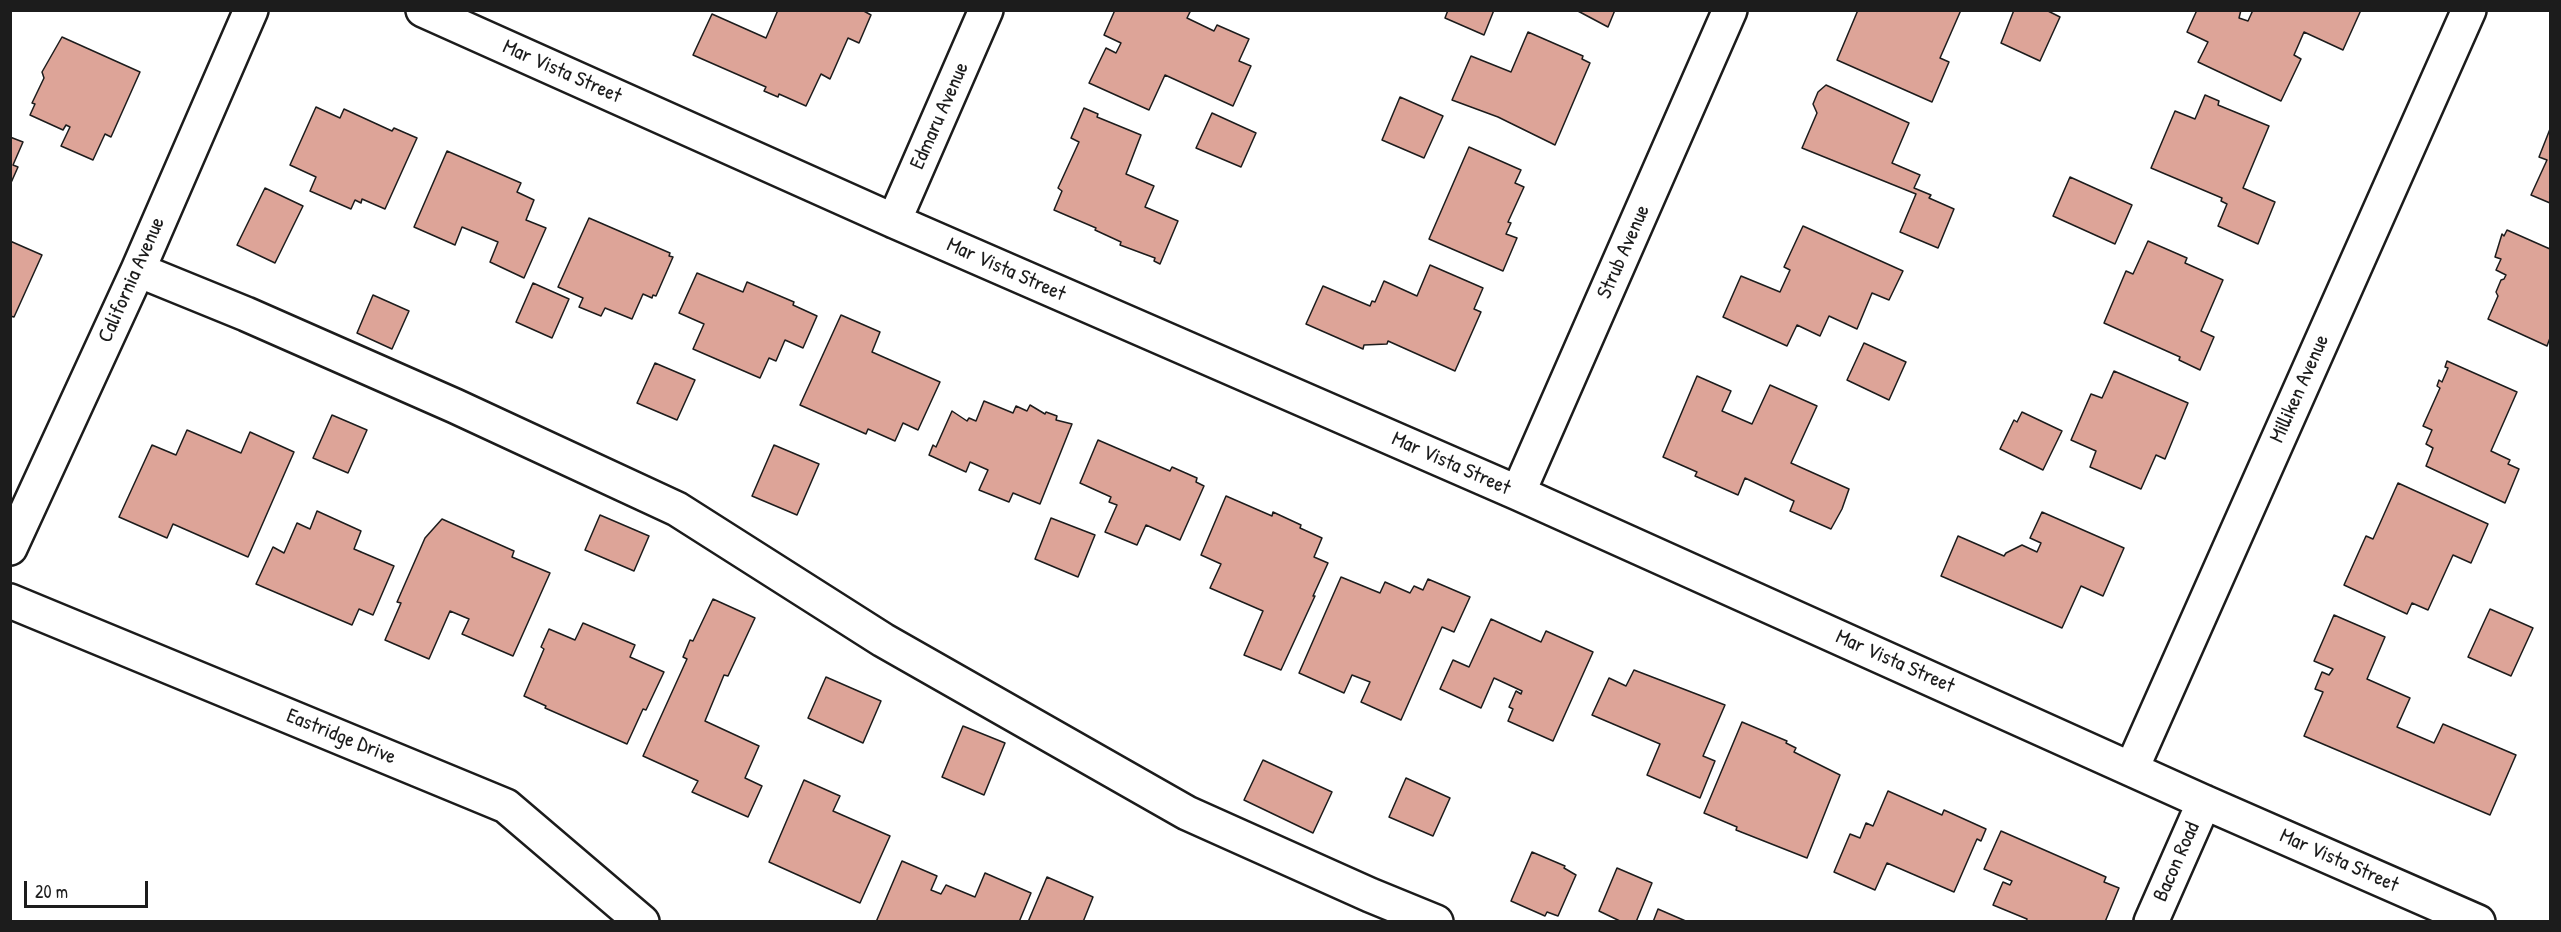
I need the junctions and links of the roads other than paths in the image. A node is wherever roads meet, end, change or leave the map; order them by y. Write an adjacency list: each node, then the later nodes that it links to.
1 (251, 10): 7 (street, California Avenue)
2 (423, 10): 6 (street, Mar Vista Street)
3 (986, 10): 6 (street, Edmaru Avenue)
4 (1730, 10): 8 (street, Strub Avenue)
5 (2469, 10): 11 (street, Milliken Avenue)
6 (894, 221): 8 (street, Mar Vista Street)
7 (138, 270): 9 (street, California Avenue); 14 (street)
8 (1518, 493): 11 (street, Mar Vista Street)
9 (10, 548)
10 (10, 601): 13 (street, Eastridge Drive)
11 (2132, 768): 12 (street, Mar Vista Street)
12 (2204, 802): 15 (street, Bacon Road); 16 (street, Mar Vista Street)
13 (642, 921)
14 (1436, 921)
15 (2151, 921)
16 (2478, 921)

